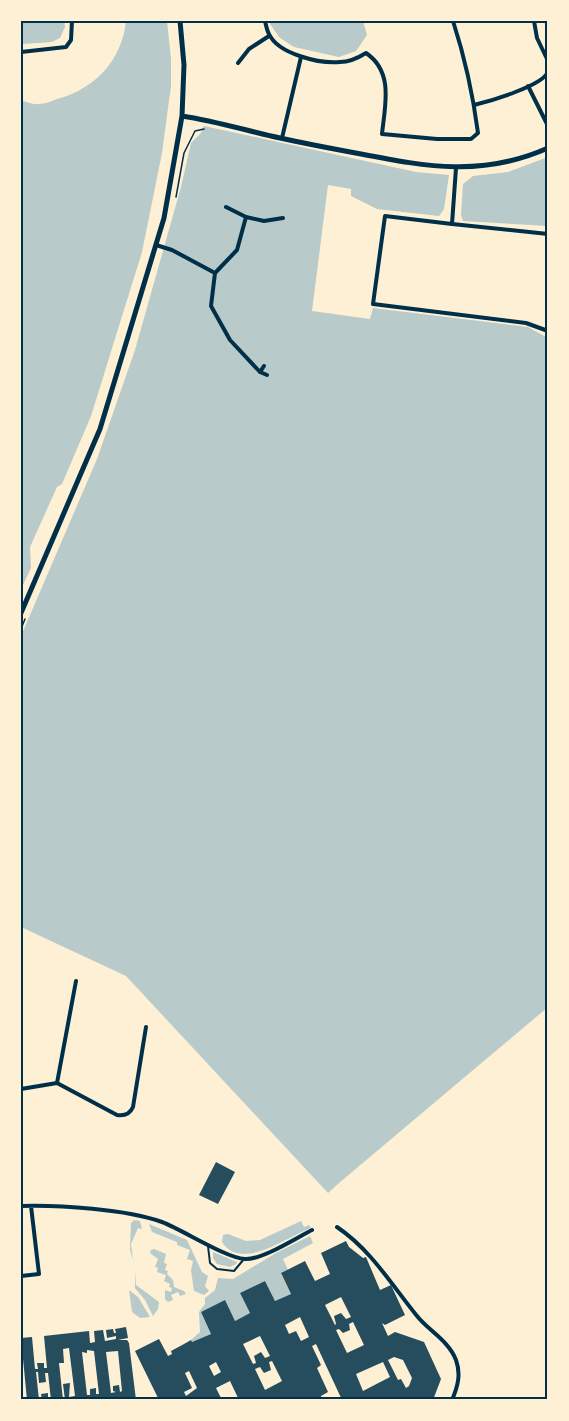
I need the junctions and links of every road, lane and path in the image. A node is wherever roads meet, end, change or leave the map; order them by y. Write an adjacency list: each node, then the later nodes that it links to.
1 (72, 21): 7 (street)
2 (180, 21): 14 (street)
3 (265, 21): 6 (street)
4 (453, 21): 13 (street)
5 (534, 21): 9 (street)
6 (269, 36): 8 (street); 10 (street)
7 (21, 52)
8 (301, 57): 13 (street); 16 (street)
9 (548, 61)
10 (238, 63)
11 (548, 72): 12 (street)
12 (528, 86): 13 (street); 15 (street)
13 (474, 105)
14 (182, 116): 16 (street); 24 (street)
15 (548, 126)
16 (282, 138): 18 (street)
17 (548, 148): 18 (street)
18 (456, 168): 22 (street)
19 (226, 207): 20 (street)
20 (246, 217): 21 (street); 25 (street)
21 (283, 218)
22 (452, 224): 23 (street); 26 (street)
23 (548, 234)
24 (156, 244): 25 (street); 30 (street)
25 (215, 273): 28 (street)
26 (548, 332)
27 (264, 366): 28 (street)
28 (260, 372): 29 (street)
29 (267, 375)
30 (21, 613)
31 (76, 981): 33 (street)
32 (146, 1027): 33 (street)
33 (57, 1083): 34 (street)
34 (21, 1089)
35 (21, 1206): 36 (street)
36 (31, 1206): 39 (street); 41 (street)
37 (337, 1227): 42 (street)
38 (312, 1230): 40 (street)
39 (208, 1244): 40 (street); 40 (lane)
40 (244, 1259)
41 (21, 1276)
42 (452, 1400)

